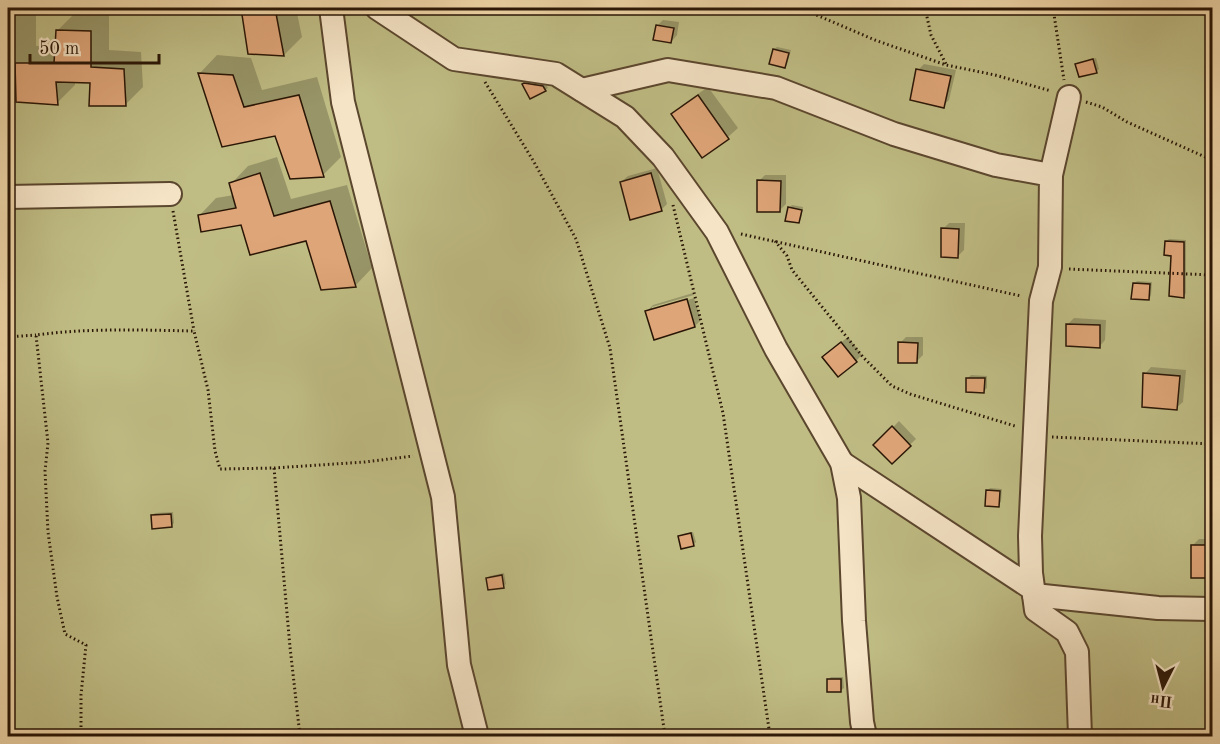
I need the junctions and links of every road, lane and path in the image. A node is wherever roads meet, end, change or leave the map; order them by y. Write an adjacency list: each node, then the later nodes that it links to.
1 (331, 8): 25 (street)
2 (377, 8): 6 (street)
3 (800, 8): 7 (path)
4 (925, 8): 7 (path)
5 (1053, 8): 9 (path)
6 (475, 62): 8 (street); 33 (path)
7 (946, 65): 9 (path)
8 (582, 90): 11 (street); 12 (street)
9 (1069, 96): 10 (path); 11 (street)
10 (1212, 160)
11 (1051, 175): 17 (street)
12 (677, 177): 15 (street); 34 (path)
13 (170, 194): 14 (street); 20 (path)
14 (8, 197)
15 (717, 232): 16 (path); 26 (street)
16 (775, 241): 19 (path); 23 (path)
17 (1050, 267): 18 (path); 19 (street)
18 (1212, 275)
19 (1041, 301): 23 (street)
20 (194, 331): 21 (path); 27 (path)
21 (36, 335): 22 (path); 30 (path)
22 (8, 337)
23 (1034, 435): 24 (path); 28 (street)
24 (1212, 444)
25 (432, 454): 27 (path); 32 (street)
26 (842, 463): 28 (street); 35 (street)
27 (274, 468): 31 (path)
28 (1033, 592): 29 (street); 36 (street)
29 (1212, 609)
30 (81, 736)
31 (300, 736)
32 (477, 736)
33 (665, 736)
34 (770, 736)
35 (865, 736)
36 (1080, 736)

